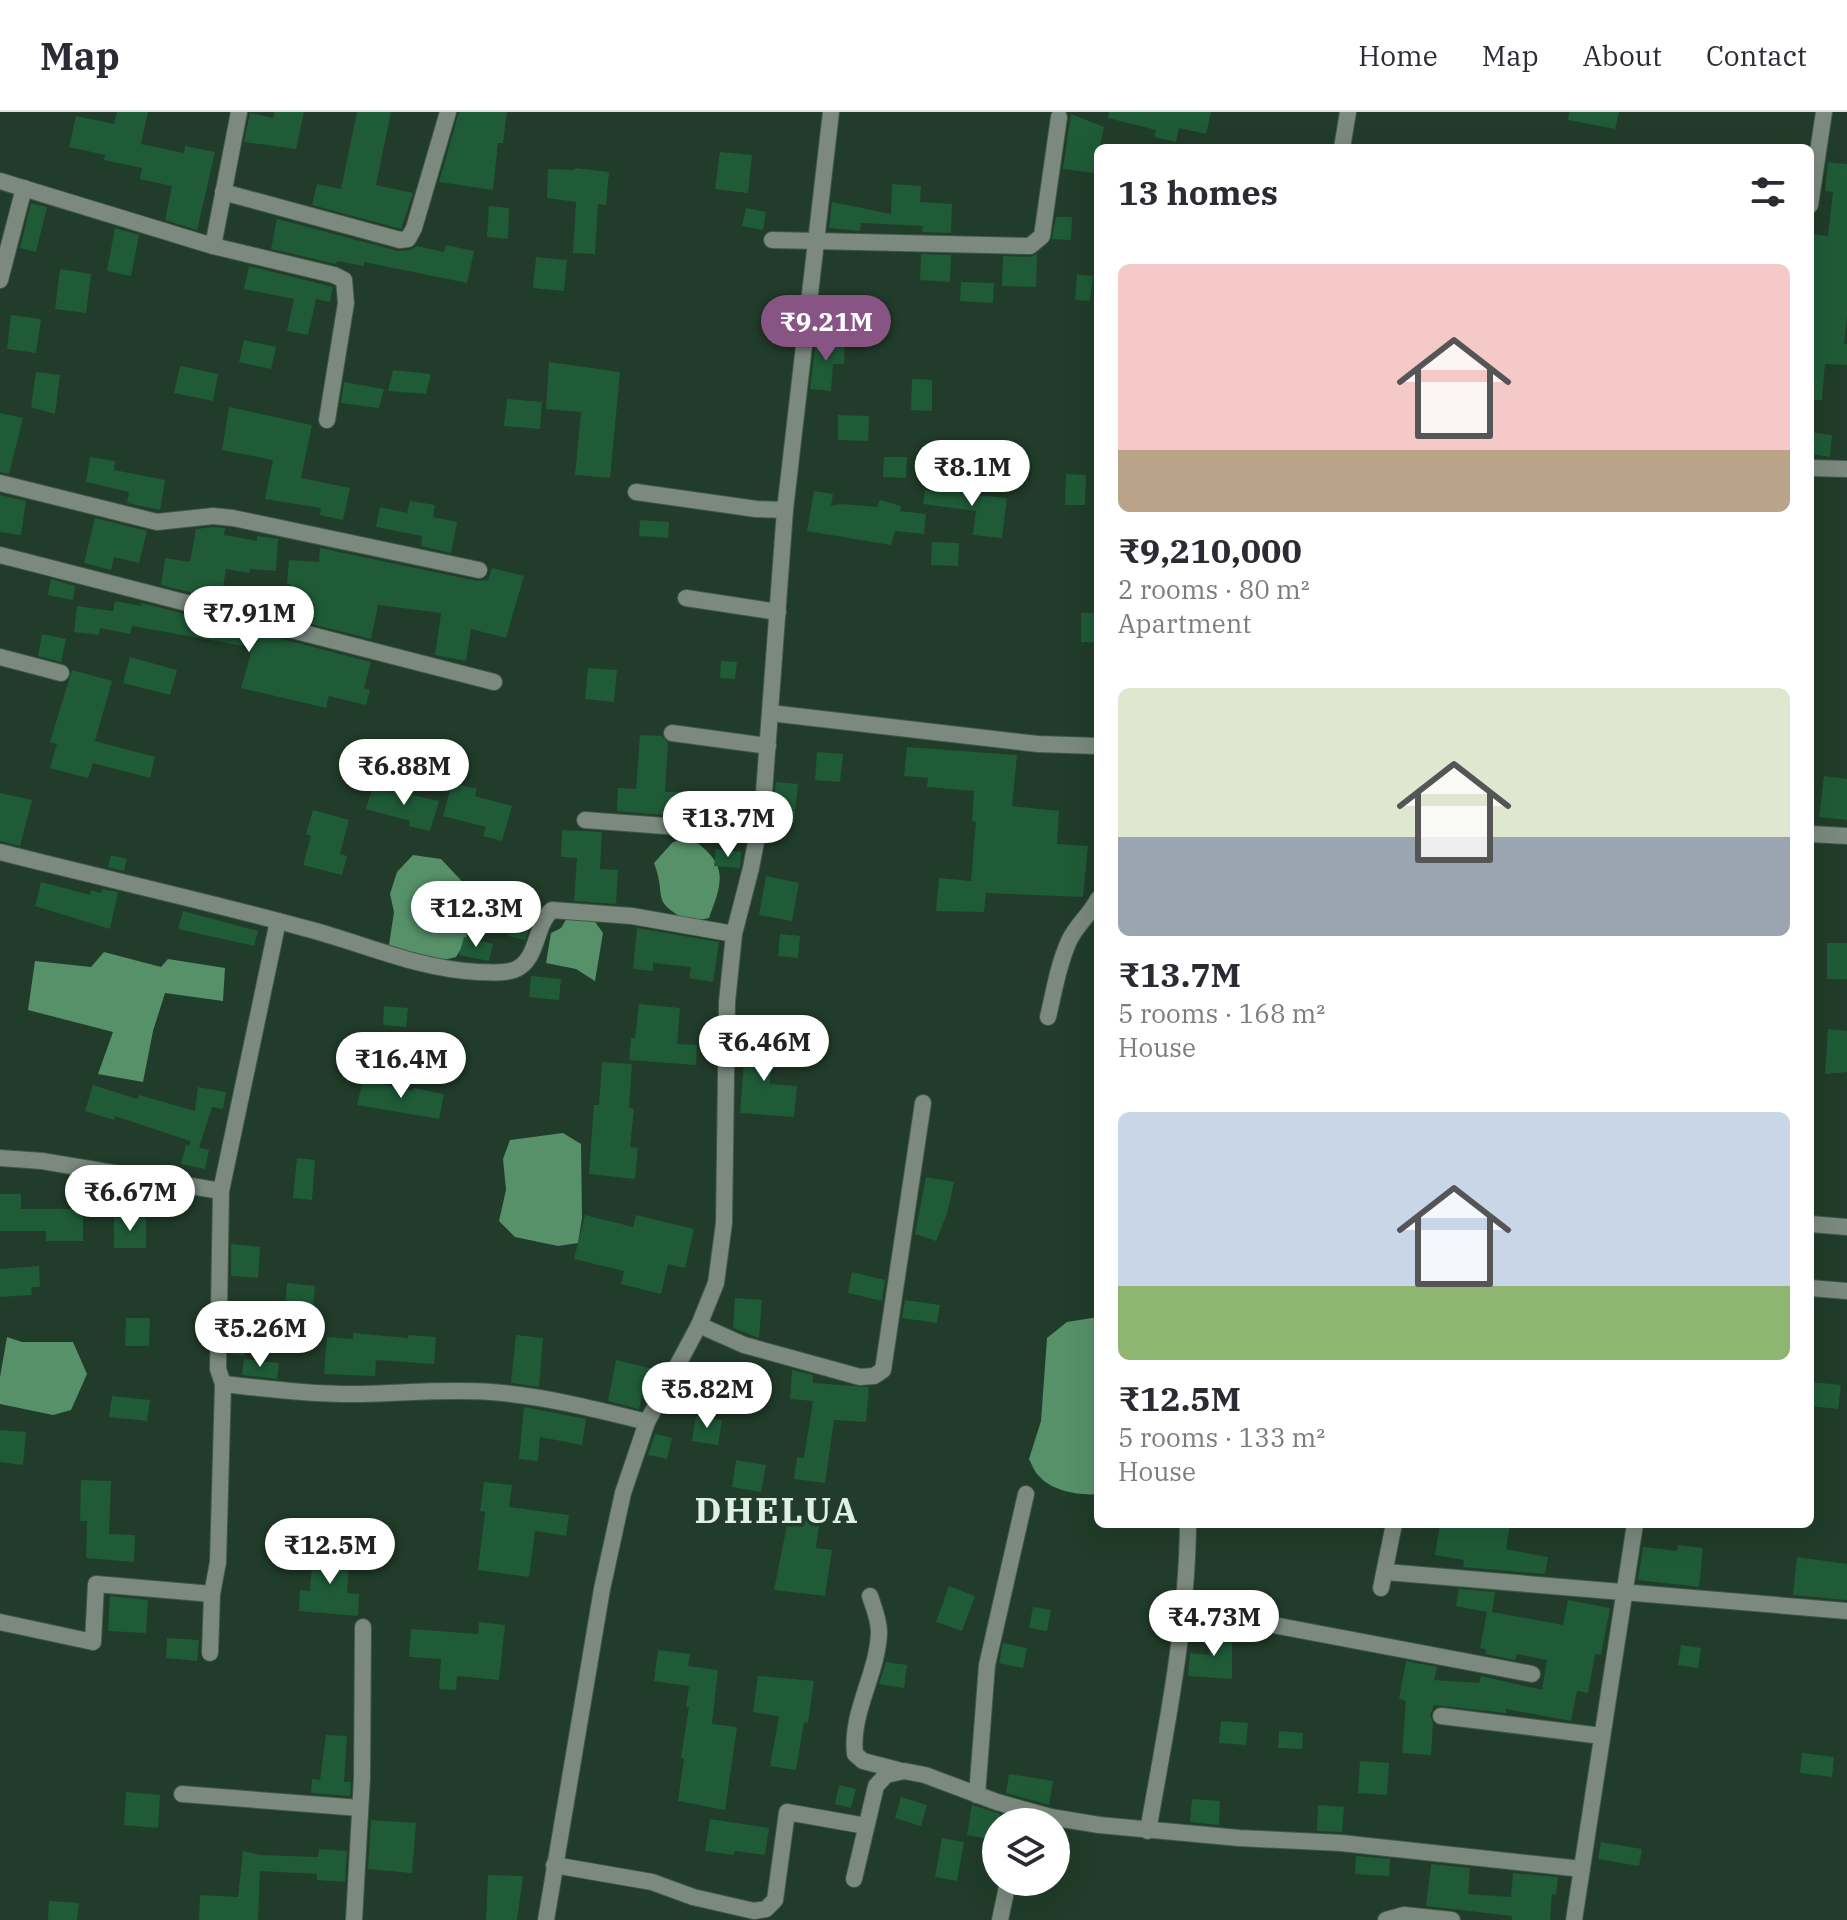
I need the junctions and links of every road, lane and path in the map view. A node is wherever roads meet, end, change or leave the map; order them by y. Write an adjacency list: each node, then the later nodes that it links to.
1 (239, 112): 11 (street)
2 (448, 112): 11 (street)
3 (831, 112): 13 (street)
4 (1348, 112): 7 (street)
5 (1824, 112): 8 (street)
6 (1059, 117): 13 (street)
7 (1343, 144)
8 (1814, 178)
9 (0, 181): 10 (street)
10 (24, 188): 14 (street); 15 (street)
11 (223, 192): 14 (street)
12 (772, 240): 13 (street)
13 (815, 241): 21 (street)
14 (213, 246): 16 (street)
15 (0, 280)
16 (327, 420)
17 (1814, 468): 18 (street)
18 (1847, 469)
19 (0, 483): 23 (street)
20 (636, 492): 21 (street)
21 (785, 510): 25 (street)
22 (0, 555): 28 (street)
23 (479, 570)
24 (686, 598): 25 (street)
25 (778, 612): 29 (street)
26 (0, 657): 27 (street)
27 (61, 673)
28 (494, 682)
29 (770, 713): 31 (street); 32 (street)
30 (672, 733): 31 (street)
31 (768, 746): 34 (street)
32 (1094, 746)
33 (585, 820): 34 (street)
34 (758, 833): 40 (street)
35 (1814, 834): 36 (street)
36 (1847, 836)
37 (0, 852): 39 (street)
38 (1094, 908): 41 (street)
39 (278, 921): 40 (street); 44 (street)
40 (734, 934): 49 (street)
41 (1048, 1017)
42 (923, 1103): 49 (street)
43 (0, 1158): 44 (street)
44 (221, 1191): 50 (street)
45 (1814, 1224): 46 (street)
46 (1847, 1227)
47 (1814, 1288): 48 (street)
48 (1847, 1291)
49 (699, 1325): 51 (street)
50 (223, 1384): 51 (street); 57 (street)
51 (647, 1422): 75 (street)
52 (1026, 1494): 69 (street)
53 (1188, 1528): 59 (street)
54 (1393, 1528): 56 (street)
55 (1634, 1528): 56 (street)
56 (1624, 1592): 60 (street); 66 (street)
57 (212, 1594): 61 (street); 63 (street)
58 (870, 1596): 67 (street)
59 (1183, 1608): 64 (street); 74 (street)
60 (1847, 1611)
61 (0, 1622)
62 (363, 1627): 70 (street)
63 (210, 1653)
64 (1532, 1674)
65 (1441, 1716): 66 (street)
66 (1602, 1736): 76 (street)
67 (904, 1771): 69 (street); 73 (street)
68 (182, 1794): 70 (street)
69 (977, 1795): 71 (street)
70 (360, 1808): 79 (street)
71 (1005, 1808)
72 (1070, 1820): 74 (street)
73 (866, 1826): 75 (street); 77 (street)
74 (1148, 1831): 76 (street)
75 (554, 1865): 80 (street)
76 (1582, 1869): 84 (street)
77 (854, 1879)
78 (1005, 1896): 81 (street)
79 (354, 1920)
80 (546, 1920)
81 (1000, 1920)
82 (1386, 1920): 83 (street)
83 (1452, 1920)
84 (1574, 1920)

